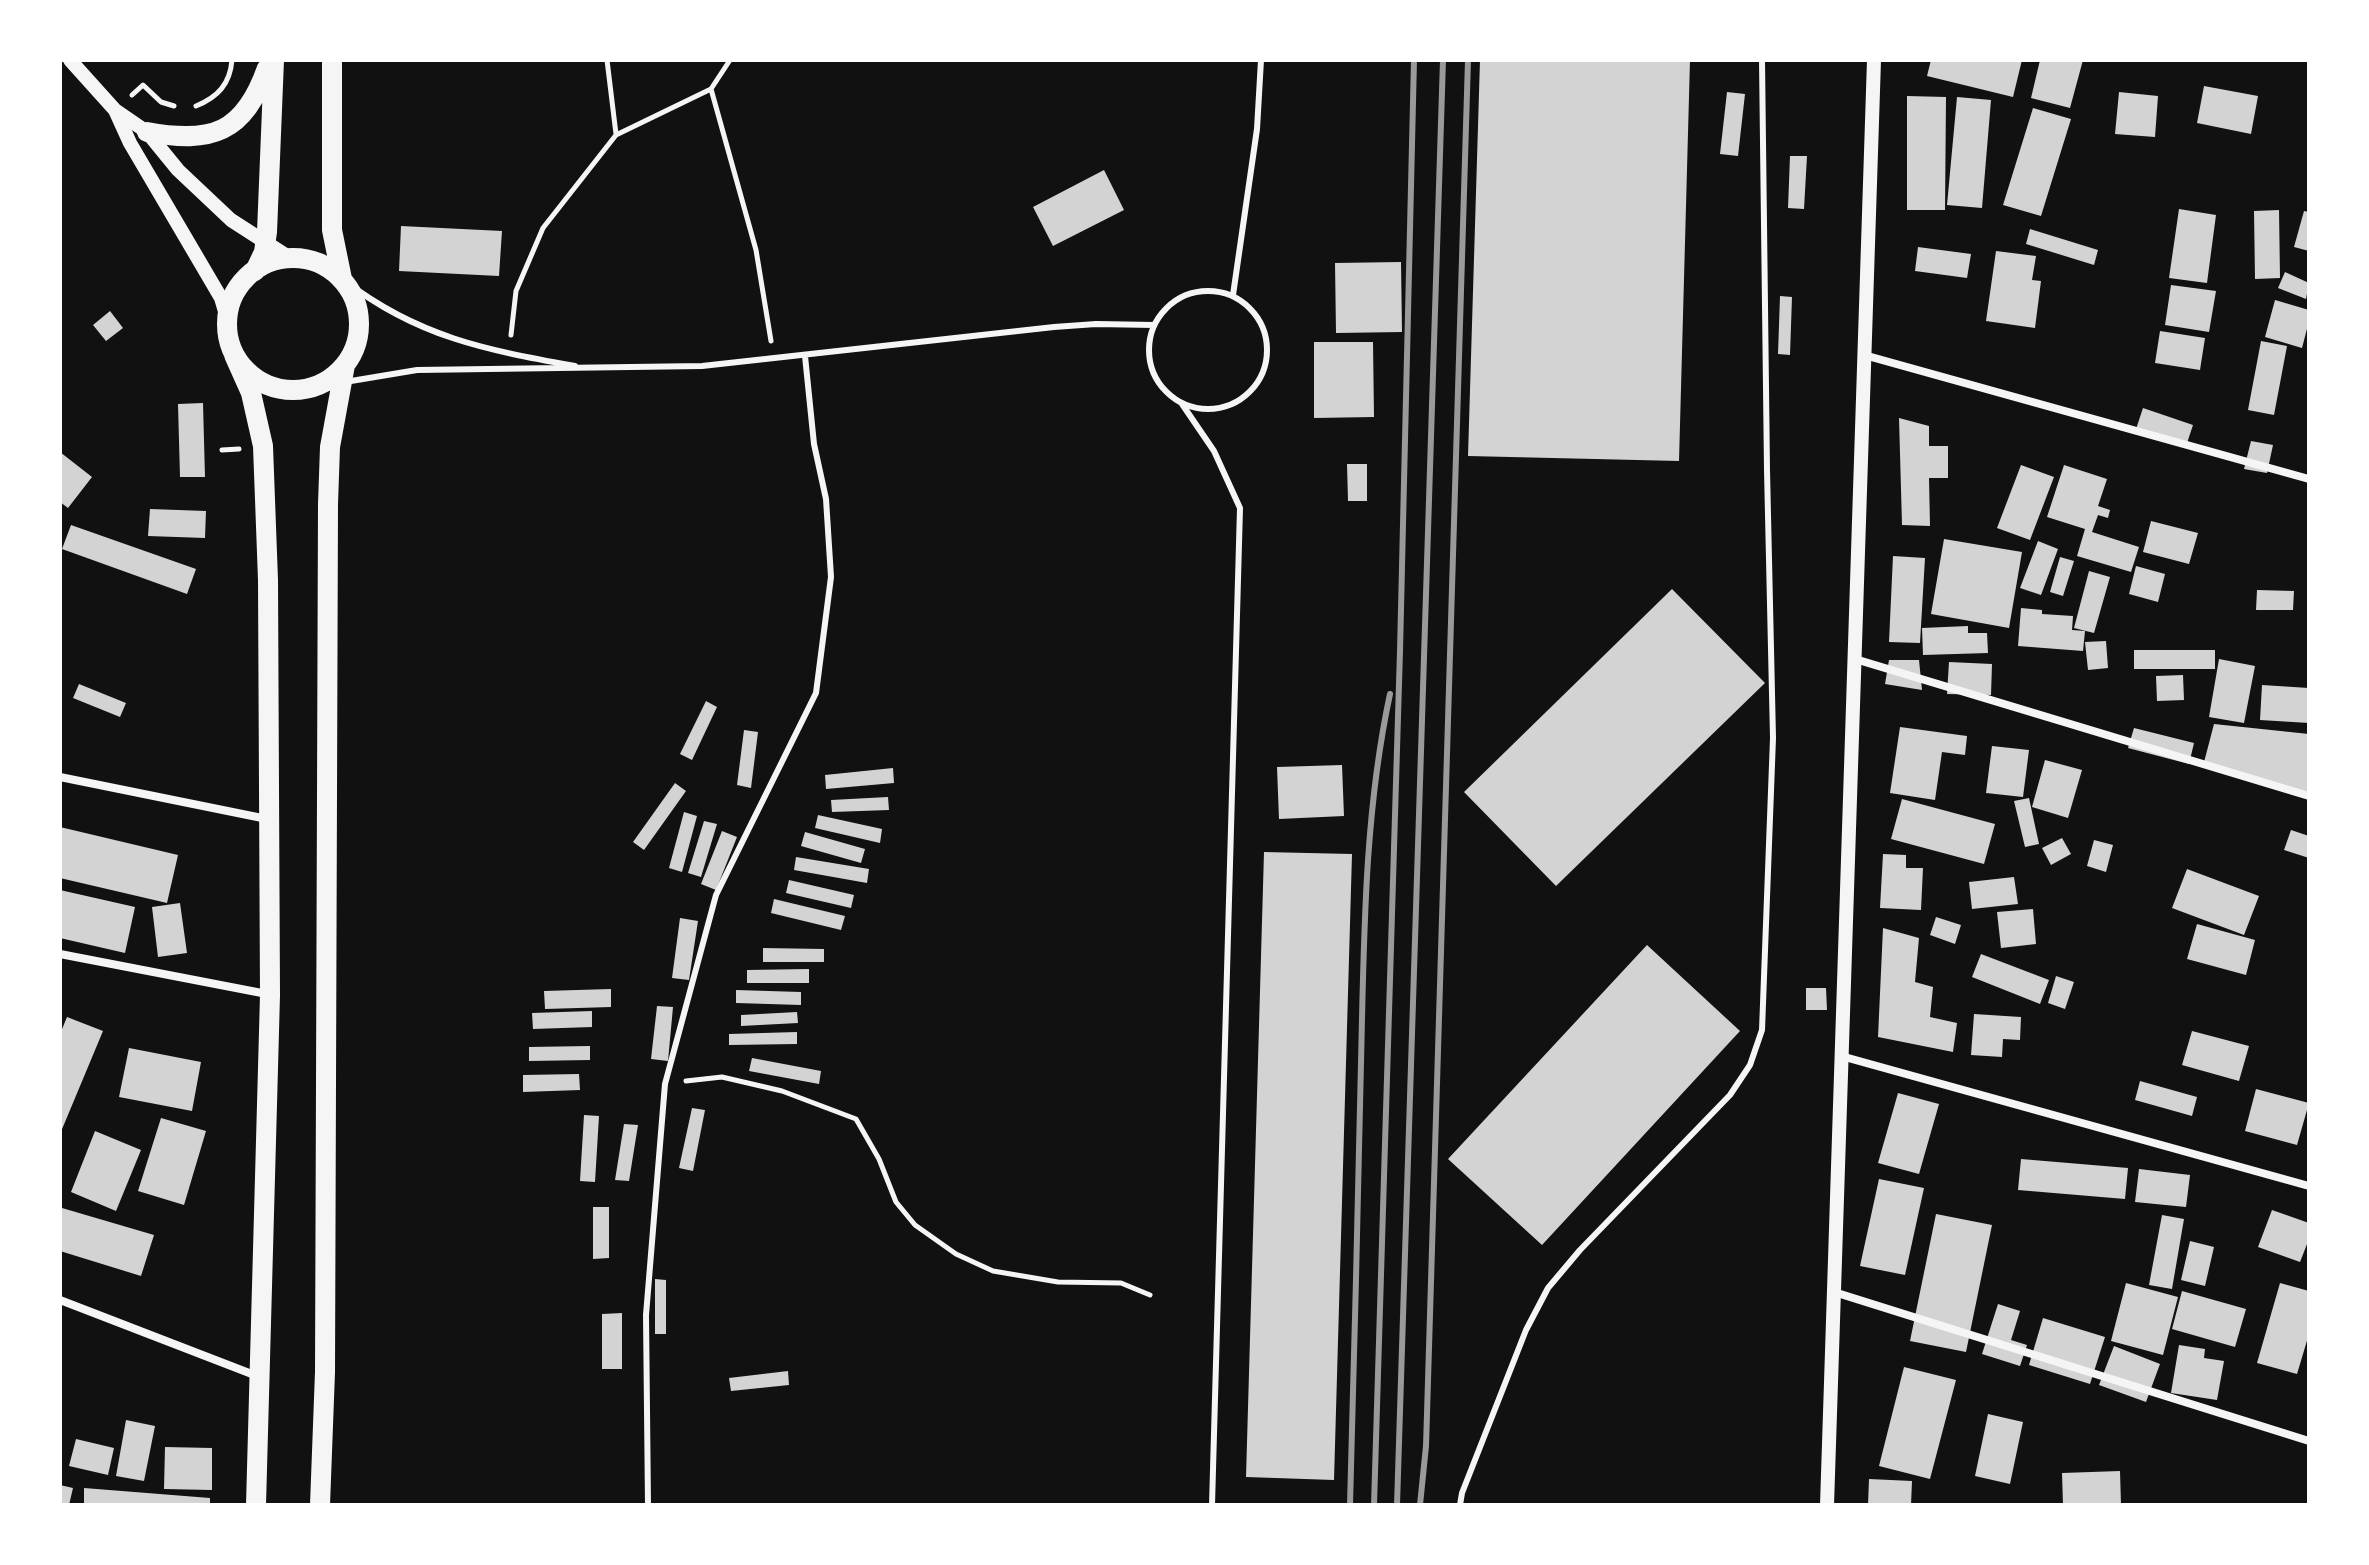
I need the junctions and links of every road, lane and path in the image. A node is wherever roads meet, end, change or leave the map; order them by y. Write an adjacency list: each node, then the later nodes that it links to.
1 (70, 60): 11 (street)
2 (232, 60): 11 (path)
3 (272, 60): 12 (main road); 14 (main road)
4 (332, 60): 17 (main road)
5 (607, 60): 13 (path)
6 (730, 60): 10 (path)
7 (1261, 60): 18 (lane)
8 (1762, 60): 50 (lane)
9 (1874, 60): 23 (street)
10 (711, 89): 13 (path); 25 (path)
11 (115, 110): 12 (street); 19 (street)
12 (147, 132): 14 (street)
13 (616, 135): 21 (path)
14 (265, 244): 15 (street); 16 (main road)
15 (290, 258): 16 (main road); 17 (main road)
16 (255, 271): 19 (main road)
17 (342, 279): 21 (lane); 27 (main road)
18 (1233, 295): 20 (lane); 28 (lane)
19 (227, 318): 22 (main road)
20 (1154, 325): 24 (lane); 28 (lane)
21 (509, 354): 26 (lane)
22 (234, 355): 27 (main road); 29 (main road)
23 (1864, 355): 31 (street); 32 (street)
24 (805, 356): 25 (lane); 39 (lane)
25 (774, 359): 26 (lane)
26 (594, 369): 27 (lane)
27 (344, 373): 47 (main road)
28 (1182, 404): 49 (lane)
29 (263, 446): 30 (path); 35 (main road)
30 (222, 450)
31 (2309, 479)
32 (1855, 659): 34 (street); 38 (street)
33 (60, 777): 35 (street)
34 (2309, 796)
35 (268, 819): 37 (main road)
36 (60, 954): 37 (street)
37 (270, 995): 44 (main road)
38 (1841, 1056): 40 (street); 41 (street)
39 (665, 1084): 42 (path); 48 (lane)
40 (2309, 1186)
41 (1834, 1292): 45 (street); 51 (street)
42 (1150, 1295)
43 (60, 1300): 44 (street)
44 (261, 1377): 46 (main road)
45 (2309, 1441)
46 (256, 1505)
47 (320, 1505)
48 (648, 1505)
49 (1212, 1505)
50 (1460, 1505)
51 (1827, 1505)

